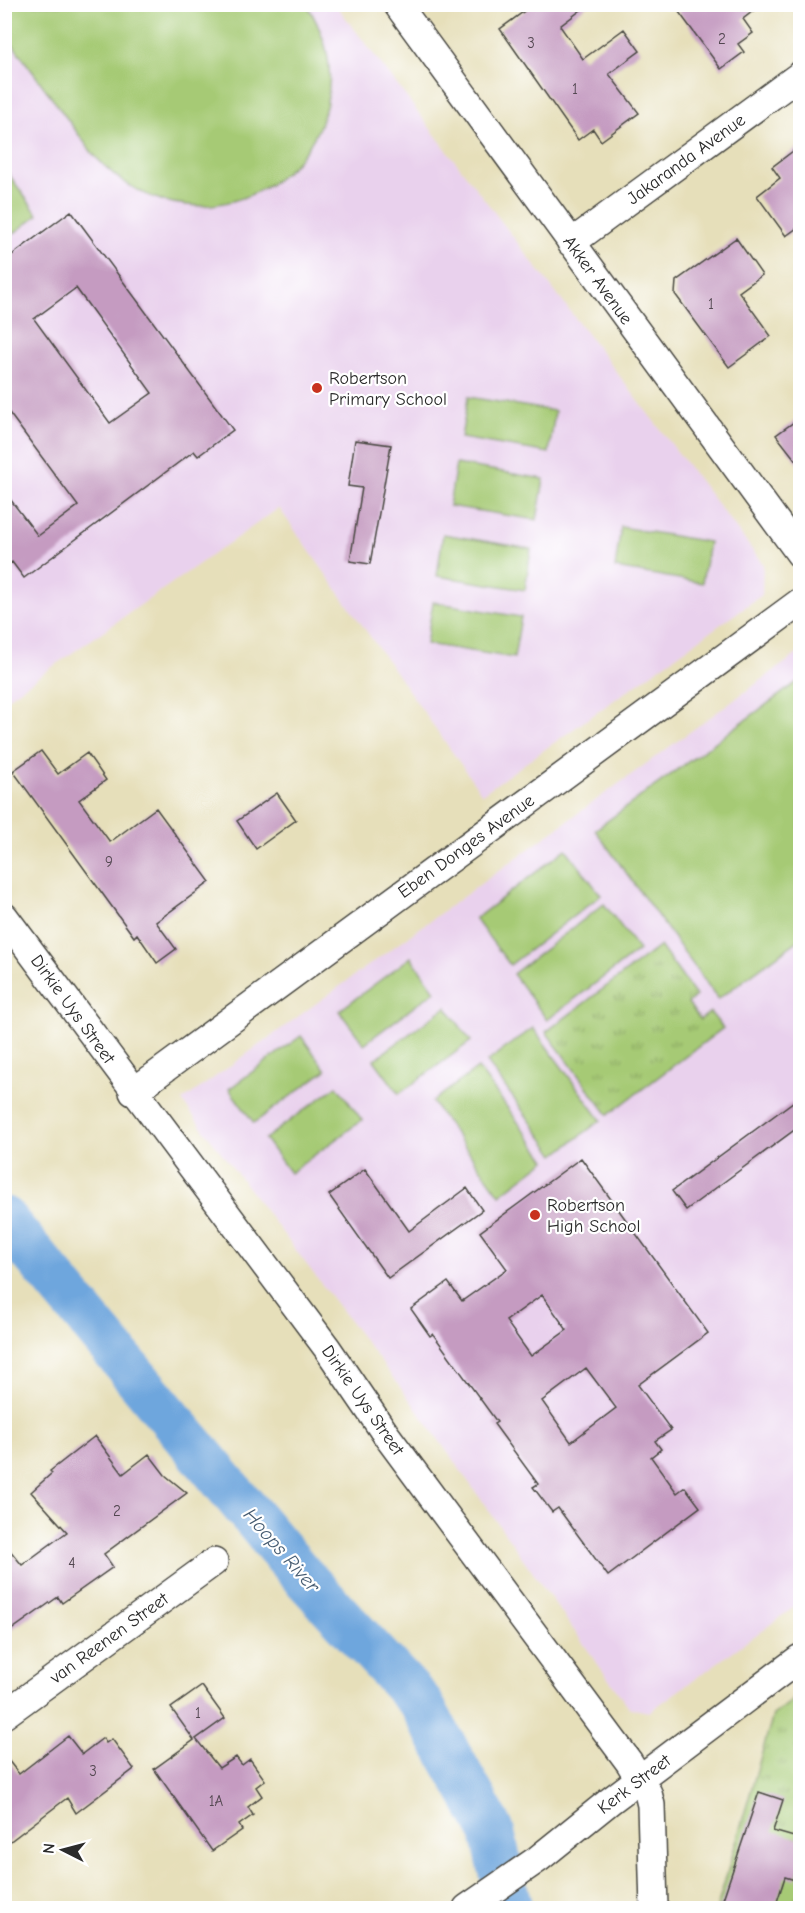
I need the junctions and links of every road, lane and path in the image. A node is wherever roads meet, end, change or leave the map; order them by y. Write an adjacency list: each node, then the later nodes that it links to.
1 (397, 4): 3 (street, Akker Avenue)
2 (801, 75): 3 (street, Jakaranda Avenue)
3 (571, 243): 4 (street, Akker Avenue)
4 (801, 554)
5 (801, 602): 7 (street, Eben Donges Avenue)
6 (4, 916): 7 (street, Dirkie Uys Street)
7 (134, 1092): 11 (street, Dirkie Uys Street)
8 (214, 1562): 10 (street, van Reenen Street)
9 (801, 1658): 11 (street, Kerk Street)
10 (4, 1715)
11 (640, 1778): 12 (street, Kerk Street); 13 (street, Dirkie Uys Street)
12 (469, 1907)
13 (654, 1908)

